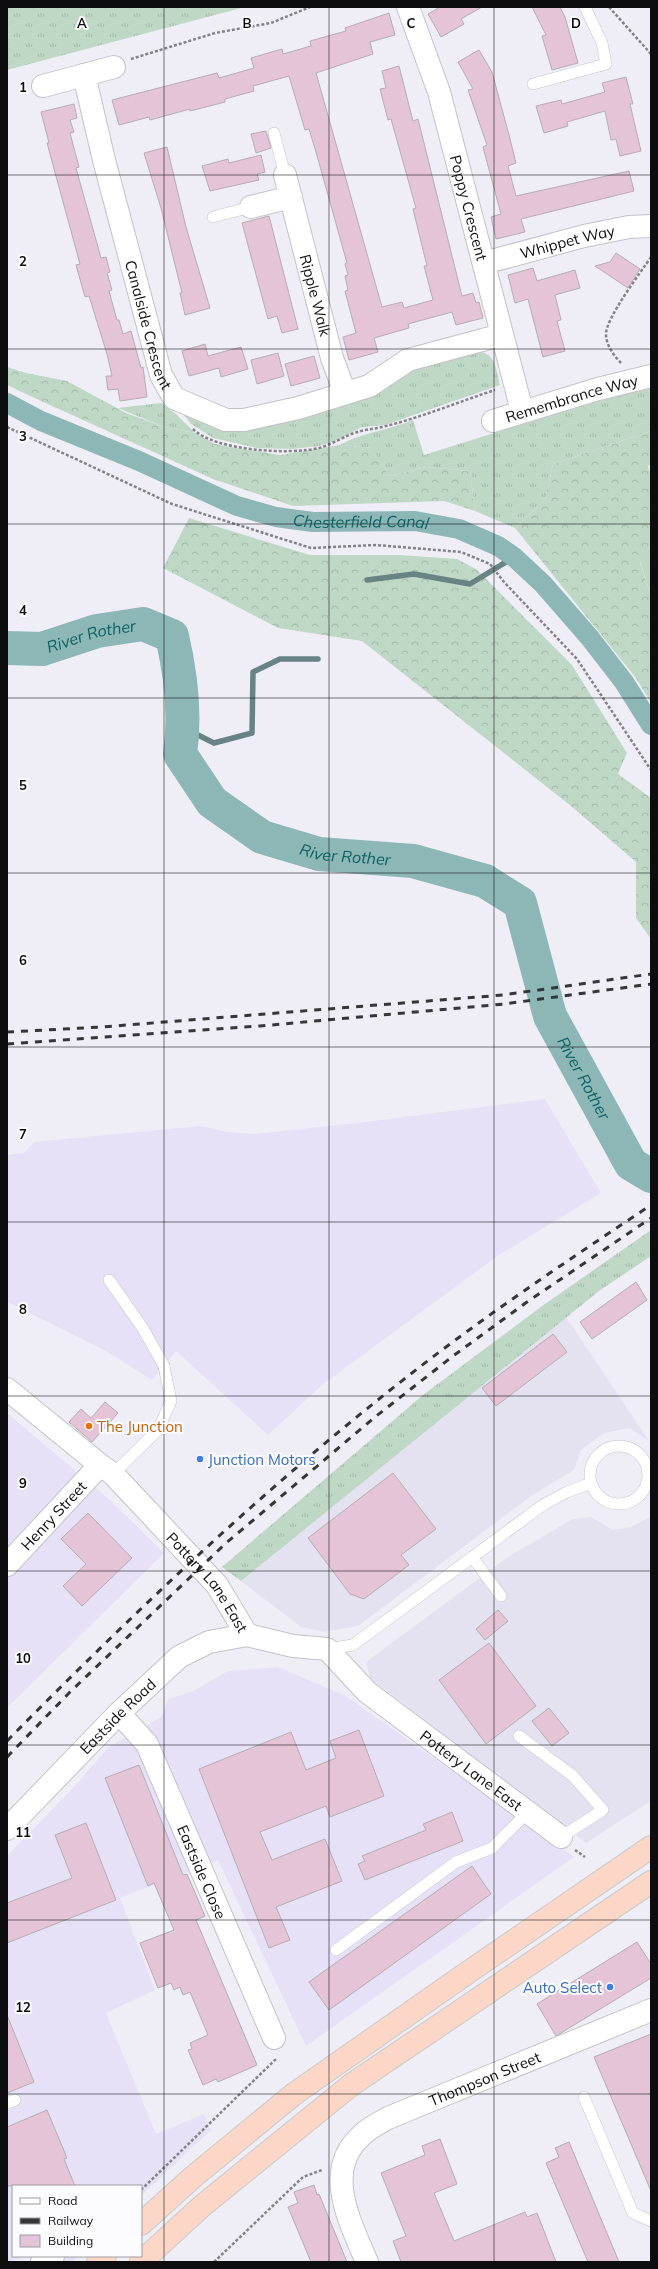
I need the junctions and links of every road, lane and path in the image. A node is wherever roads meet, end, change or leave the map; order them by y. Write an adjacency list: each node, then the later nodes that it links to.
1 (310, 7): 6 (path)
2 (408, 7): 17 (street, Poppy Crescent)
3 (585, 7): 8 (lane)
4 (609, 7): 5 (path)
5 (651, 54)
6 (114, 67): 7 (street)
7 (84, 75): 9 (street); 21 (street, Canalside Crescent)
8 (533, 84)
9 (43, 86)
10 (274, 133): 11 (lane, Ripple Walk)
11 (285, 175): 12 (street, Ripple Walk)
12 (291, 197): 13 (street); 21 (street, Ripple Walk)
13 (251, 208): 14 (lane)
14 (213, 217)
15 (651, 226): 17 (street, Whippet Way)
16 (651, 257): 19 (path)
17 (484, 263): 18 (street, Poppy Crescent)
18 (501, 335): 20 (street, Poppy Crescent); 21 (street, Canalside Crescent)
19 (645, 378): 22 (street, Remembrance Way)
20 (515, 384): 22 (street, Poppy Crescent); 25 (path)
21 (345, 393)
22 (522, 411): 23 (street, Remembrance Way)
23 (493, 421)
24 (7, 427): 26 (path)
25 (191, 427)
26 (651, 770)
27 (109, 1280): 29 (lane)
28 (7, 1389): 29 (street, Pottery Lane East)
29 (106, 1469): 33 (street, Henry Street); 35 (street, Pottery Lane East)
30 (591, 1484): 31 (lane); 31 (lane); 32 (lane)
31 (648, 1488)
32 (472, 1557): 34 (lane); 36 (lane)
33 (7, 1565)
34 (501, 1596)
35 (247, 1635): 36 (street, Pottery Lane East); 37 (street, Eastside Road)
36 (327, 1649): 39 (street, Pottery Lane East)
37 (119, 1713): 40 (street, Eastside Road); 46 (street, Eastside Close)
38 (519, 1736): 41 (lane)
39 (527, 1813): 41 (street, Pottery Lane East); 44 (lane)
40 (7, 1829)
41 (561, 1837)
42 (651, 1847): 51 (highway)
43 (651, 1882): 54 (highway)
44 (336, 1950)
45 (651, 2010): 48 (street, Thompson Street)
46 (274, 2038): 49 (path)
47 (584, 2096): 50 (lane)
48 (341, 2172): 55 (path); 56 (street)
49 (142, 2189)
50 (651, 2221)
51 (142, 2223)
52 (51, 2257): 53 (street)
53 (42, 2262)
54 (141, 2262)
55 (214, 2262)
56 (367, 2262)

